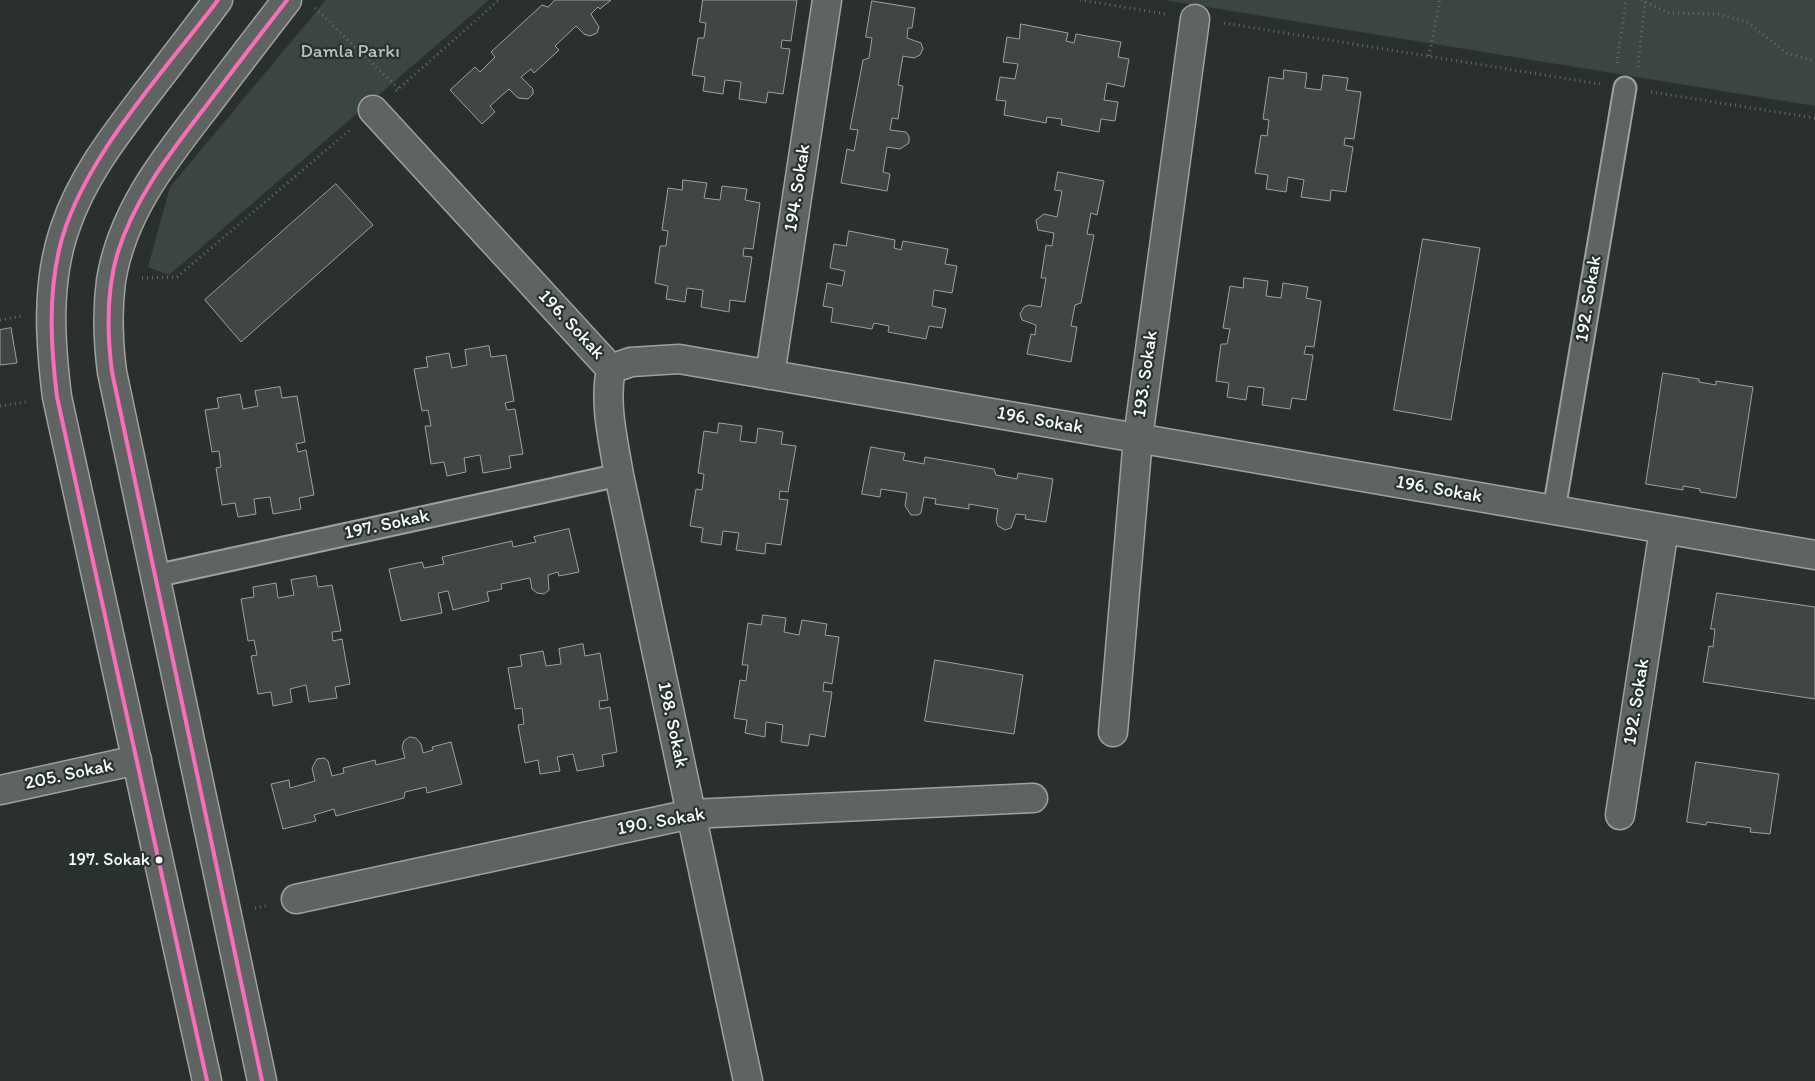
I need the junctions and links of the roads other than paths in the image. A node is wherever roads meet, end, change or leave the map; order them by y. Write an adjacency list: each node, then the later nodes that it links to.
1 (218, 0): 16 (street)
2 (287, 0): 14 (street)
3 (827, 0): 8 (street, 194. Sokak)
4 (1195, 19): 9 (street, 193. Sokak)
5 (1625, 88): 11 (street, 192. Sokak)
6 (373, 110): 7 (street, 196. Sokak)
7 (612, 369): 8 (street, 196. Sokak); 10 (street, 198. Sokak)
8 (770, 375): 9 (street, 196. Sokak)
9 (1138, 438): 11 (street, 196. Sokak); 15 (street, 193. Sokak)
10 (619, 475): 14 (street, 197. Sokak); 19 (street, 198. Sokak)
11 (1554, 510): 12 (street, 196. Sokak)
12 (1664, 529): 13 (street, 196. Sokak); 20 (street, 192. Sokak)
13 (1815, 555)
14 (155, 576): 23 (street)
15 (1113, 732)
16 (137, 760): 17 (street, 205. Sokak); 22 (street)
17 (0, 790)
18 (1032, 798): 19 (street, 190. Sokak)
19 (691, 814): 21 (street, 190. Sokak); 24 (street, 198. Sokak)
20 (1620, 815)
21 (296, 899)
22 (207, 1081)
23 (262, 1081)
24 (748, 1081)

